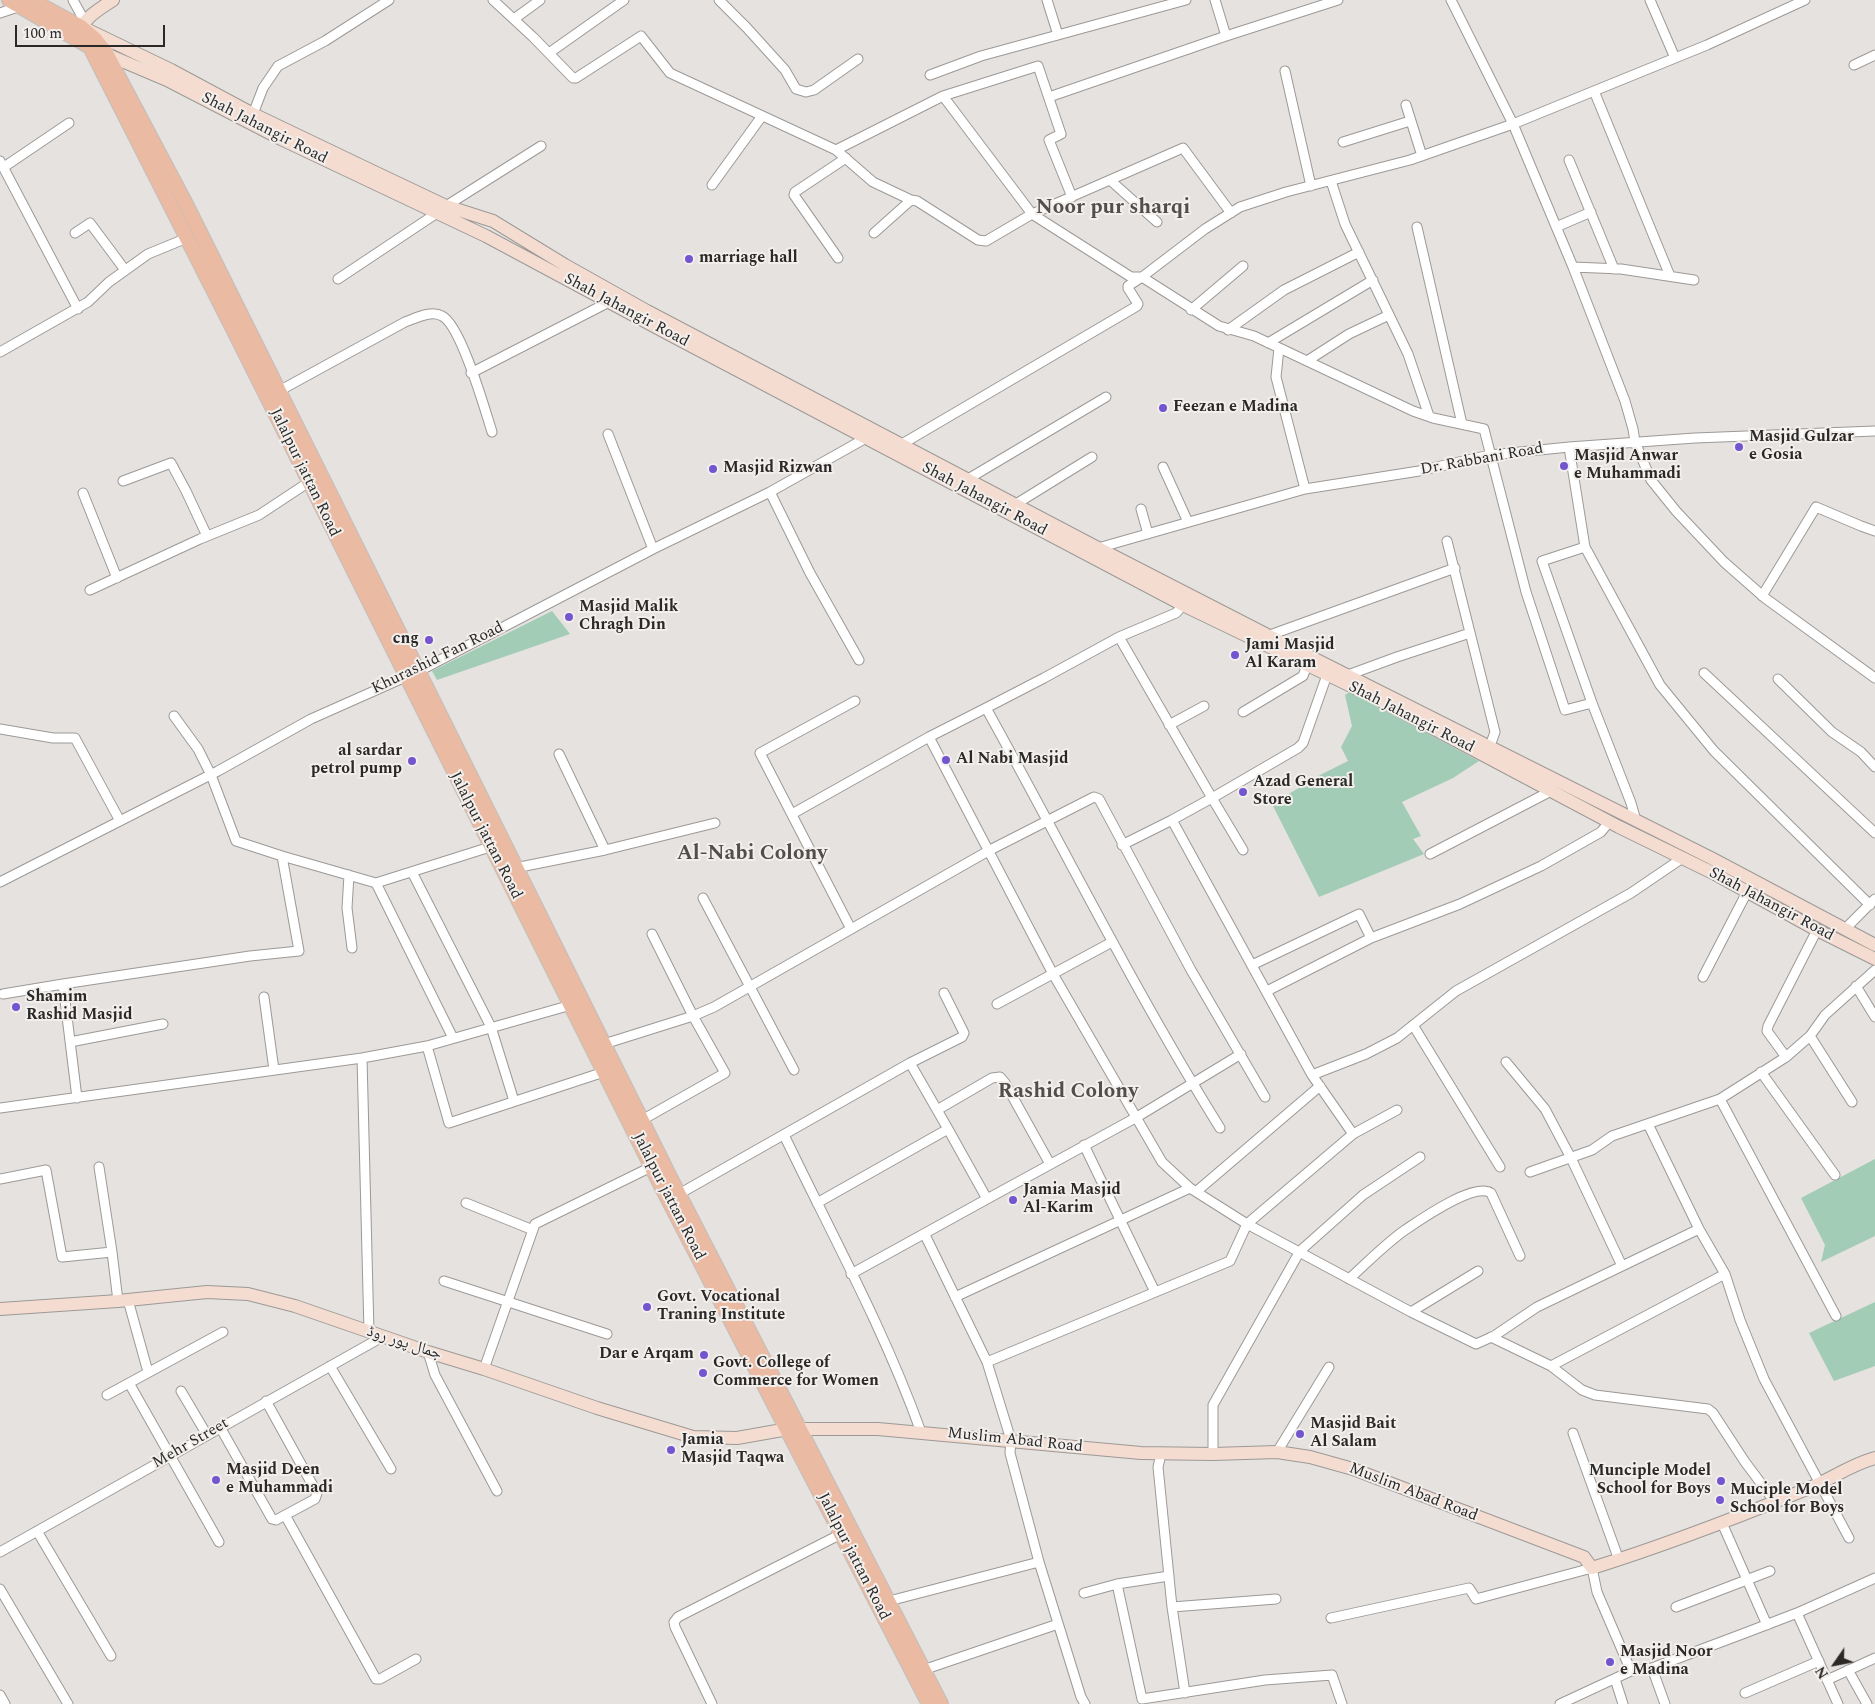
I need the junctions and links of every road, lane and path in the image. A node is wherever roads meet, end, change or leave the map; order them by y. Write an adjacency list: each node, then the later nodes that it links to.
1 (73, 0): 18 (street)
2 (113, 0): 18 (street)
3 (389, 0): 33 (street)
4 (494, 0): 17 (street)
5 (540, 0): 17 (street)
6 (624, 0): 22 (street)
7 (719, 0): 25 (street)
8 (1047, 0): 19 (street)
9 (1186, 0): 19 (street)
10 (1215, 0): 20 (street)
11 (1338, 0): 20 (street)
12 (1451, 0): 37 (street)
13 (1650, 0): 24 (street)
14 (1805, 0): 24 (street)
15 (21, 2): 16 (street); 18 (main road, Jalalpur jattan Road)
16 (0, 13)
17 (514, 19): 22 (street)
18 (84, 34): 21 (street, Shah Jahangir Road); 21 (main road, Jalalpur jattan Road); 33 (street); 60 (main road, Jalalpur jattan Road)
19 (1058, 35): 28 (street)
20 (1226, 36): 31 (street)
21 (106, 53): 51 (street, Shah Jahangir Road); 76 (main road, Jalalpur jattan Road)
22 (549, 53): 34 (street)
23 (1875, 55): 26 (street)
24 (1676, 58): 29 (street)
25 (858, 59)
26 (1854, 65)
27 (1285, 71): 48 (street)
28 (930, 75)
29 (1594, 91): 37 (street); 67 (street)
30 (943, 96): 31 (street); 40 (street); 54 (street)
31 (1049, 97): 49 (street)
32 (1406, 105): 35 (street)
33 (253, 114): 51 (street)
34 (762, 116): 40 (street); 47 (street)
35 (1410, 121): 38 (street); 41 (street)
36 (69, 123): 44 (street)
37 (1513, 124): 41 (street); 57 (street)
38 (1343, 142)
39 (541, 146): 51 (street)
40 (836, 150): 42 (street)
41 (1422, 156): 46 (street)
42 (846, 158): 50 (street); 62 (street)
43 (1569, 160): 52 (street)
44 (2, 164): 73 (street)
45 (1110, 180): 49 (street); 53 (street); 55 (street)
46 (1331, 181): 48 (street); 61 (street)
47 (712, 185)
48 (1311, 186): 53 (street)
49 (1072, 197): 54 (street)
50 (911, 200): 54 (street); 59 (street)
51 (441, 210): 69 (street); 72 (street)
52 (1591, 212): 57 (street); 65 (street)
53 (1231, 213): 68 (street)
54 (1032, 214): 68 (street)
55 (1157, 222)
56 (1417, 227): 86 (street)
57 (1556, 227): 64 (street)
58 (75, 233): 66 (street)
59 (874, 234)
60 (187, 238): 66 (street); 76 (main road, Jalalpur jattan Road)
61 (1358, 252): 70 (street); 77 (street)
62 (838, 258)
63 (1243, 266): 74 (street)
64 (1573, 267): 65 (street); 91 (street)
65 (1614, 269): 67 (street)
66 (125, 270): 73 (street)
67 (1670, 276): 71 (street)
68 (1142, 277): 74 (street); 92 (street)
69 (338, 279)
70 (1373, 280): 75 (street); 78 (street)
71 (1694, 280)
72 (611, 297): 82 (street); 89 (street)
73 (78, 309): 80 (street)
74 (1191, 310): 77 (street)
75 (1390, 315): 81 (street); 85 (street)
76 (239, 327): 83 (main road, Jalalpur jattan Road); 99 (main road, Jalalpur jattan Road)
77 (1228, 330): 78 (street)
78 (1268, 343): 79 (street)
79 (1279, 348): 81 (street); 100 (street)
80 (0, 352)
81 (1307, 361): 85 (street)
82 (472, 373): 83 (street); 88 (street)
83 (279, 391): 123 (main road, Jalalpur jattan Road)
84 (1106, 397): 97 (street)
85 (1429, 416): 86 (street)
86 (1462, 424): 94 (street)
87 (1875, 431): 91 (street, Dr. Rabbani Road)
88 (492, 432)
89 (869, 433): 92 (street, Shah Jahangir Road); 101 (street, Khurashid Fan Road); 117 (street, Shah Jahangir Road)
90 (608, 434): 112 (street)
91 (1635, 442): 93 (street, Dr. Rabbani Road); 116 (street)
92 (902, 444): 97 (street, Shah Jahangir Road)
93 (1569, 447): 94 (street, Dr. Rabbani Road); 110 (street)
94 (1490, 455): 100 (street, Dr. Rabbani Road); 131 (street)
95 (1092, 457): 103 (street)
96 (1163, 467): 105 (street)
97 (968, 479): 103 (street, Shah Jahangir Road)
98 (124, 481): 108 (street)
99 (309, 482): 108 (street); 127 (main road, Jalalpur jattan Road)
100 (1305, 489): 105 (street, Dr. Rabbani Road)
101 (770, 492): 112 (street, Khurashid Fan Road); 121 (street)
102 (83, 493): 114 (street)
103 (1016, 504): 111 (street, Shah Jahangir Road)
104 (1141, 509): 107 (street)
105 (1188, 522): 107 (street, Dr. Rabbani Road)
106 (1875, 530): 116 (street)
107 (1148, 534): 111 (street, Dr. Rabbani Road)
108 (207, 536): 114 (street)
109 (1447, 541): 113 (street)
110 (1585, 547): 131 (street); 170 (street)
111 (1098, 548): 119 (street, Shah Jahangir Road)
112 (653, 549): 123 (street, Khurashid Fan Road)
113 (1455, 568): 118 (street); 119 (street)
114 (117, 578): 115 (street)
115 (90, 590)
116 (1762, 596): 128 (street)
117 (1183, 605): 120 (street); 122 (street, Shah Jahangir Road)
118 (1470, 633): 126 (street); 139 (street)
119 (1270, 636): 126 (street, Shah Jahangir Road)
120 (1119, 637): 133 (street); 136 (street)
121 (859, 660)
122 (1307, 665): 125 (street, Shah Jahangir Road); 134 (street)
123 (419, 671): 127 (street, Khurashid Fan Road); 141 (main road, Jalalpur jattan Road)
124 (1704, 673): 154 (street)
125 (1327, 675): 145 (street, Shah Jahangir Road); 146 (street)
126 (1348, 675): 139 (street, Shah Jahangir Road)
127 (405, 677): 142 (main road, Jalalpur jattan Road); 144 (street, Khurashid Fan Road)
128 (1875, 678)
129 (1778, 679): 143 (street)
130 (855, 701): 147 (street)
131 (1592, 703): 151 (street)
132 (1204, 706): 136 (street)
133 (986, 708): 138 (street); 150 (street)
134 (1244, 712)
135 (174, 716): 144 (street)
136 (1169, 725): 146 (street)
137 (0, 729): 149 (street)
138 (929, 737): 147 (street); 158 (street)
139 (1490, 746): 151 (street, Shah Jahangir Road)
140 (559, 754): 157 (street)
141 (461, 756): 142 (main road); 163 (main road, Jalalpur jattan Road)
142 (446, 759): 156 (main road, Jalalpur jattan Road)
143 (1875, 767)
144 (210, 775): 149 (street, Khurashid Fan Road); 161 (street)
145 (1551, 791): 152 (street, Shah Jahangir Road); 160 (street)
146 (1212, 798): 148 (street); 159 (street)
147 (792, 814): 171 (street)
148 (1172, 820): 155 (street); 180 (street)
149 (120, 821): 166 (street, Khurashid Fan Road)
150 (1049, 821): 155 (street); 158 (street); 176 (street)
151 (1636, 821): 173 (street, Shah Jahangir Road)
152 (1609, 822): 162 (street, Shah Jahangir Road); 175 (street)
153 (715, 823): 157 (street)
154 (1875, 833)
155 (1122, 845): 204 (street)
156 (490, 847): 164 (street); 192 (main road, Jalalpur jattan Road)
157 (605, 850): 163 (street)
158 (990, 850): 171 (street); 182 (street)
159 (1243, 850)
160 (1430, 854)
161 (282, 856): 165 (street); 184 (street)
162 (1681, 859): 168 (street, Shah Jahangir Road); 197 (street)
163 (515, 868): 195 (main road, Jalalpur jattan Road)
164 (412, 872): 167 (street); 198 (street)
165 (349, 875): 167 (street); 178 (street)
166 (0, 882)
167 (376, 883): 200 (street)
168 (1747, 892): 172 (street, Shah Jahangir Road); 183 (street)
169 (703, 898): 186 (street)
170 (1873, 902): 173 (street)
171 (851, 929): 186 (street)
172 (1817, 930): 179 (street, Shah Jahangir Road); 205 (street)
173 (1845, 930): 177 (street, Shah Jahangir Road)
174 (652, 934): 193 (street)
175 (1371, 938): 180 (street); 187 (street)
176 (1112, 942): 182 (street); 214 (street)
177 (1875, 945)
178 (352, 948)
179 (1875, 958)
180 (1252, 965): 187 (street)
181 (1875, 970): 185 (street)
182 (1053, 974): 191 (street); 224 (street)
183 (1703, 977)
184 (63, 984): 189 (street); 201 (street)
185 (1856, 986): 194 (street); 199 (street)
186 (749, 987): 193 (street); 210 (street)
187 (1267, 991): 213 (street)
188 (944, 993): 208 (street)
189 (3, 994)
190 (264, 997): 209 (street)
191 (997, 1004)
192 (570, 1005): 195 (main road, Jalalpur jattan Road); 198 (street)
193 (693, 1016): 202 (street); 225 (street)
194 (1875, 1017)
195 (585, 1019): 202 (main road, Jalalpur jattan Road); 211 (main road, Jalalpur jattan Road)
196 (163, 1024): 201 (street)
197 (1413, 1025): 213 (street); 237 (street)
198 (491, 1028): 200 (street); 219 (street)
199 (1810, 1036): 205 (street); 220 (street)
200 (453, 1038): 203 (street)
201 (70, 1042): 217 (street)
202 (604, 1044): 225 (main road, Jalalpur jattan Road)
203 (427, 1046): 206 (street); 219 (street)
204 (1241, 1054): 214 (street); 216 (street)
205 (1786, 1057): 212 (street)
206 (362, 1058): 209 (street); 269 (street)
207 (1506, 1062): 233 (street)
208 (910, 1063): 222 (street); 230 (street)
209 (274, 1070): 217 (street)
210 (794, 1070)
211 (604, 1072): 219 (street); 236 (main road, Jalalpur jattan Road)
212 (1761, 1072): 218 (street); 239 (street)
213 (1312, 1075): 215 (street)
214 (1192, 1083): 224 (street); 227 (street)
215 (1320, 1086): 229 (street); 242 (street)
216 (1265, 1097)
217 (77, 1098): 221 (street)
218 (1720, 1099): 226 (street); 267 (street)
219 (514, 1101)
220 (1852, 1102)
221 (0, 1108)
222 (937, 1110): 228 (street); 234 (street)
223 (1396, 1110): 229 (street)
224 (1137, 1117): 231 (street); 242 (street)
225 (642, 1120): 241 (main road, Jalalpur jattan Road)
226 (1648, 1124): 233 (street); 249 (street)
227 (1220, 1128)
228 (948, 1129): 244 (street); 246 (street)
229 (1353, 1134): 248 (street)
230 (784, 1135): 243 (street); 246 (street)
231 (1084, 1146): 234 (street); 247 (street)
232 (1420, 1157): 252 (street)
233 (1571, 1158): 238 (street); 255 (street)
234 (1050, 1164): 244 (street)
235 (98, 1167): 253 (street)
236 (652, 1167): 241 (main road, Jalalpur jattan Road); 250 (street)
237 (1500, 1167)
238 (1530, 1172)
239 (1835, 1175)
240 (0, 1179): 253 (street)
241 (664, 1179): 243 (main road, Jalalpur jattan Road); 285 (main road, Jalalpur jattan Road)
242 (1194, 1190): 247 (street); 248 (street)
243 (679, 1194): 285 (main road, Jalalpur jattan Road)
244 (987, 1199): 251 (street)
245 (466, 1203): 250 (street)
246 (817, 1203): 257 (street)
247 (1120, 1220): 261 (street); 262 (street)
248 (1247, 1224): 252 (street); 261 (street)
249 (1699, 1229): 255 (street); 258 (street)
250 (533, 1230): 264 (street)
251 (924, 1235): 257 (street); 262 (street)
252 (1300, 1251): 259 (street); 292 (street)
253 (112, 1252): 263 (street)
254 (1520, 1256): 259 (street)
255 (1622, 1266): 272 (street)
256 (1478, 1271): 266 (street)
257 (852, 1274): 286 (street)
258 (1725, 1274): 277 (street); 296 (street)
259 (1349, 1279): 266 (street)
260 (444, 1281): 264 (street)
261 (1155, 1292): 274 (street)
262 (955, 1297): 274 (street)
263 (123, 1301): 265 (street, جمال پور روڈ); 269 (street, جمال پور روڈ); 279 (street)
264 (508, 1302): 270 (street); 278 (street)
265 (0, 1309)
266 (1412, 1312): 272 (street)
267 (1836, 1316)
268 (223, 1332): 279 (street)
269 (369, 1332): 271 (street, جمال پور روڈ)
270 (606, 1334)
271 (382, 1336): 273 (street, جمال پور روڈ); 275 (street, Mehr Street)
272 (1490, 1338): 277 (street)
273 (428, 1352): 278 (street, جمال پور روڈ); 297 (street)
274 (987, 1362): 289 (street)
275 (330, 1366): 283 (street, Mehr Street); 295 (street)
276 (1329, 1366): 290 (street)
277 (1551, 1366): 298 (street)
278 (484, 1369): 285 (street, جمال پور روڈ)
279 (148, 1372): 280 (street)
280 (129, 1383): 282 (street); 293 (street)
281 (182, 1391): 288 (street)
282 (107, 1395)
283 (266, 1401): 284 (street, Mehr Street); 299 (street)
284 (220, 1427): 288 (street, Mehr Street); 299 (street)
285 (794, 1429): 286 (street, Muslim Abad Road); 302 (main road, Jalalpur jattan Road); 317 (main road, Jalalpur jattan Road)
286 (921, 1432): 289 (street, Muslim Abad Road)
287 (1573, 1433): 306 (street)
288 (207, 1435): 293 (street, Mehr Street)
289 (1011, 1440): 291 (street, Muslim Abad Road); 307 (street)
290 (1277, 1452): 292 (street, Muslim Abad Road); 308 (street, Muslim Abad Road)
291 (1161, 1454): 292 (street, Muslim Abad Road); 310 (street)
292 (1213, 1454)
293 (170, 1456): 301 (street, Mehr Street); 304 (street)
294 (1875, 1458): 296 (street)
295 (391, 1469)
296 (1819, 1482): 298 (street); 303 (street)
297 (497, 1491)
298 (1775, 1502): 300 (street)
299 (285, 1515): 326 (street)
300 (1722, 1523): 306 (street); 312 (street)
301 (37, 1531): 305 (street, Mehr Street); 324 (street)
302 (841, 1534): 340 (street); 341 (main road, Jalalpur jattan Road)
303 (1849, 1538)
304 (219, 1542)
305 (0, 1552)
306 (1619, 1560): 308 (street)
307 (1039, 1562): 317 (street); 322 (street)
308 (1592, 1568): 321 (street); 331 (street)
309 (1770, 1571): 312 (street)
310 (1169, 1576): 313 (street); 318 (street)
311 (1875, 1578): 320 (street)
312 (1747, 1580): 319 (street); 323 (street)
313 (1116, 1584): 315 (street); 334 (street)
314 (0, 1589): 339 (street)
315 (1084, 1592)
316 (1276, 1599): 318 (street)
317 (888, 1601): 329 (main road, Jalalpur jattan Road)
318 (1172, 1607): 334 (street)
319 (1676, 1607)
320 (1797, 1613): 323 (street); 327 (street)
321 (1331, 1618)
322 (1058, 1624): 329 (street); 343 (street)
323 (1766, 1625): 328 (street)
324 (110, 1656)
325 (1875, 1658): 330 (street)
326 (416, 1659)
327 (1819, 1661): 333 (street); 335 (street)
328 (1652, 1668): 331 (street); 346 (street)
329 (923, 1670): 342 (main road, Jalalpur jattan Road)
330 (1848, 1670): 333 (street); 349 (street)
331 (1631, 1671): 332 (street)
332 (1615, 1679): 337 (street); 345 (street)
333 (1827, 1680): 348 (street)
334 (1185, 1693): 344 (street)
335 (1746, 1693)
336 (0, 1695): 338 (street)
337 (1564, 1703)
338 (5, 1704)
339 (68, 1704)
340 (712, 1704)
341 (929, 1704)
342 (941, 1704)
343 (1085, 1704)
344 (1342, 1704)
345 (1623, 1704)
346 (1666, 1704): 347 (street)
347 (1674, 1704)
348 (1838, 1704)
349 (1867, 1704)

